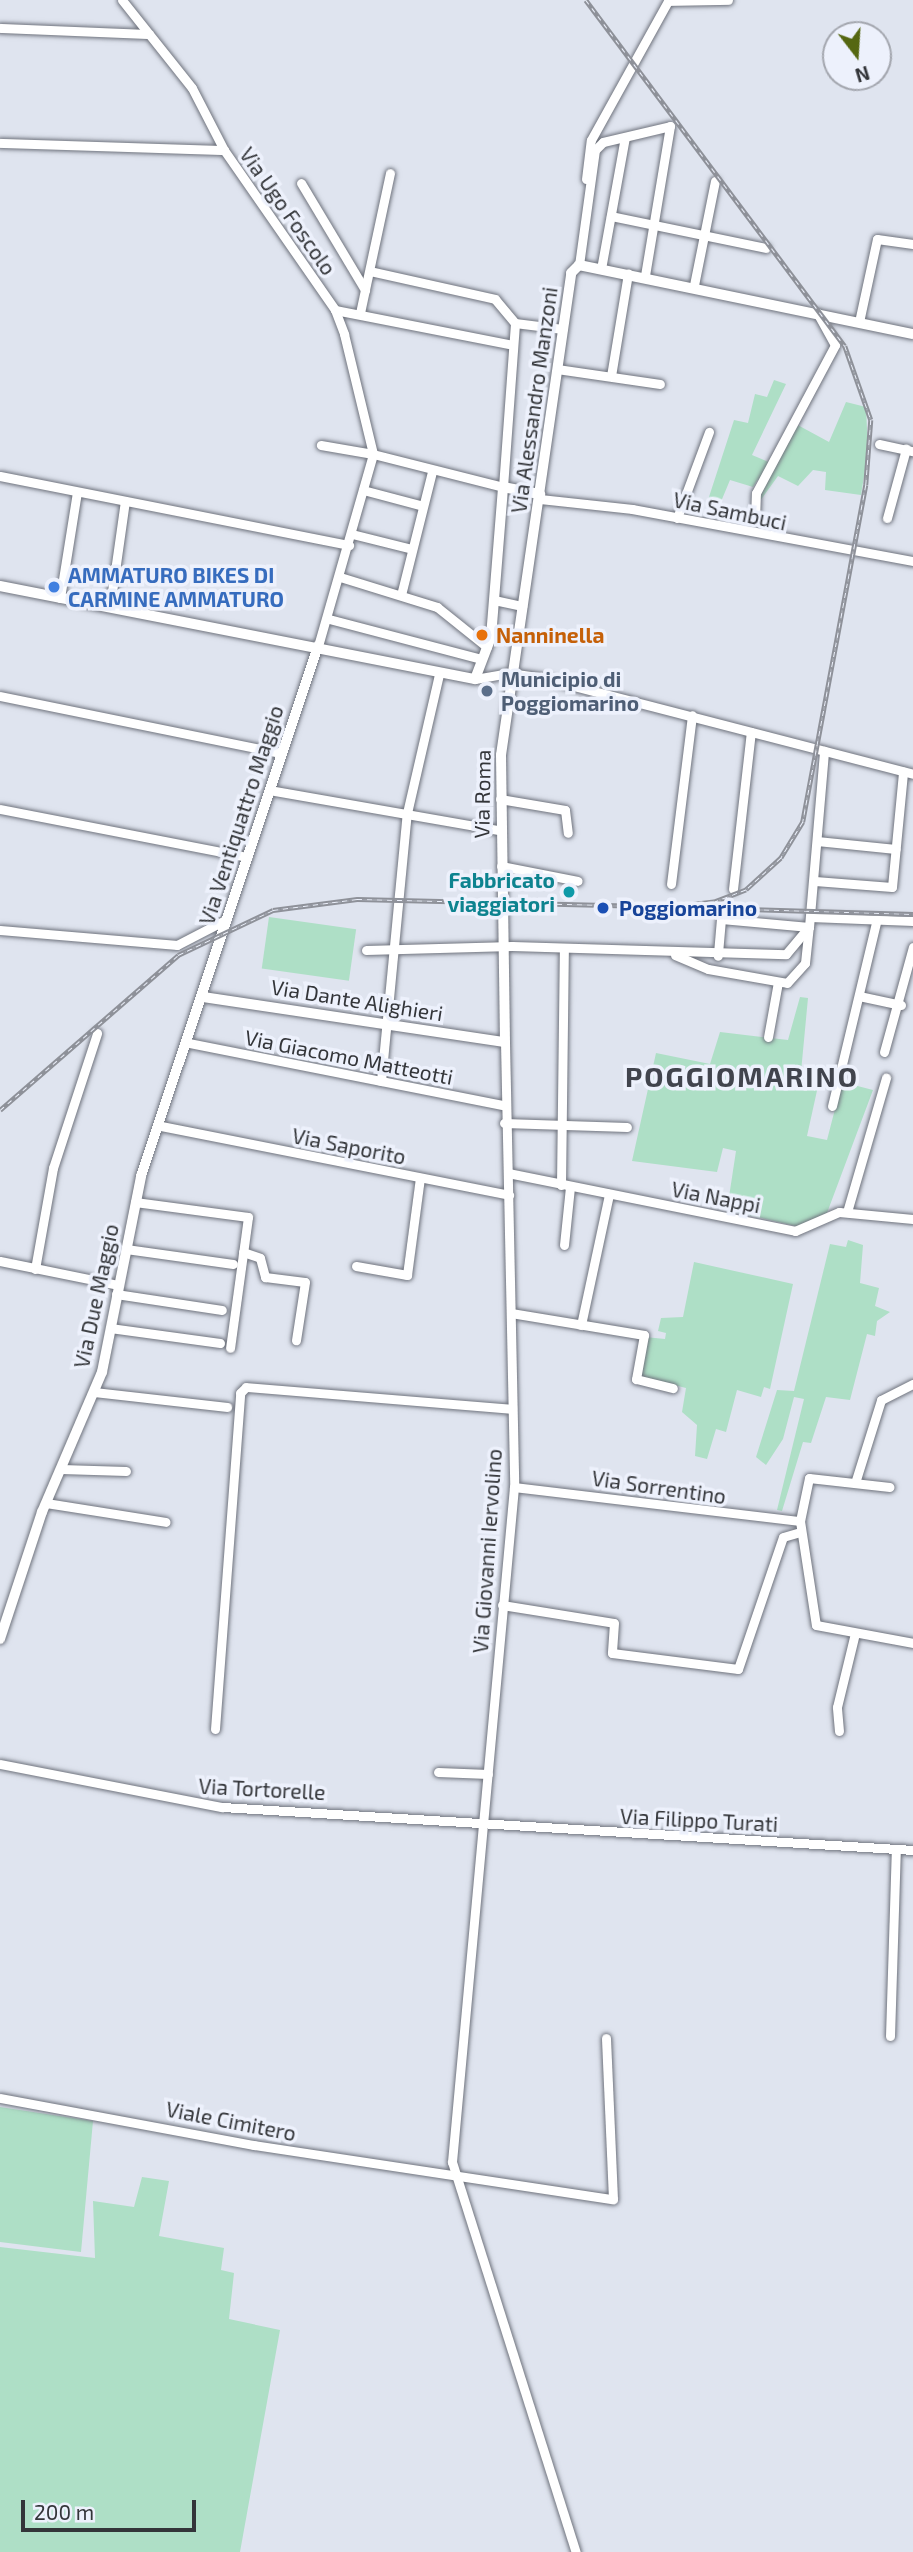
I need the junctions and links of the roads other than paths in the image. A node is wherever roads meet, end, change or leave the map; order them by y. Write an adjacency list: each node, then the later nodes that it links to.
1 (122, 0): 4 (street)
2 (729, 0): 11 (street)
3 (0, 29): 4 (street)
4 (149, 34): 7 (street)
5 (625, 136): 11 (street); 12 (street); 13 (street)
6 (0, 143): 7 (street, Via Ugo Foscolo)
7 (224, 150): 24 (street, Via Ugo Foscolo)
8 (390, 173): 19 (street)
9 (715, 181): 14 (street)
10 (301, 183): 23 (street)
11 (590, 191): 17 (street)
12 (611, 216): 13 (street); 18 (street)
13 (655, 225): 14 (street); 21 (street)
14 (704, 234): 16 (street); 22 (street)
15 (913, 244): 27 (street)
16 (766, 248)
17 (579, 265): 18 (main road, Via Alessandro Manzoni); 29 (main road, Via Alessandro Manzoni)
18 (601, 269): 20 (main road, Via Alessandro Manzoni)
19 (370, 271): 23 (street); 28 (street)
20 (628, 273): 21 (main road, Via Alessandro Manzoni); 33 (street)
21 (645, 276): 22 (main road, Via Alessandro Manzoni)
22 (694, 285): 25 (main road, Via Alessandro Manzoni)
23 (366, 290): 26 (street)
24 (335, 310): 26 (street); 39 (street, Via Ugo Foscolo)
25 (817, 312): 27 (main road, Via Alessandro Manzoni); 50 (street)
26 (360, 313): 31 (street)
27 (859, 322): 30 (main road, Via Alessandro Manzoni)
28 (515, 323): 29 (street); 31 (street)
29 (563, 329): 32 (main road, Via Alessandro Manzoni)
30 (913, 334)
31 (513, 345): 42 (street)
32 (556, 369): 33 (street); 45 (main road, Via Alessandro Manzoni)
33 (611, 376): 34 (street)
34 (660, 384)
35 (709, 432): 48 (street)
36 (879, 444): 38 (street)
37 (321, 445): 39 (street)
38 (909, 450): 49 (street)
39 (373, 454): 40 (street); 43 (street)
40 (432, 472): 42 (street); 47 (street)
41 (0, 476): 44 (street)
42 (503, 487): 45 (main road); 59 (main road)
43 (363, 490): 47 (street); 51 (street)
44 (77, 492): 46 (street); 58 (street)
45 (540, 497): 48 (street, Via Sambuci); 61 (main road, Via Alessandro Manzoni)
46 (125, 501): 52 (street); 60 (street)
47 (423, 506): 53 (street)
48 (677, 518): 54 (street, Via Sambuci)
49 (887, 518)
50 (755, 520)
51 (352, 534): 52 (street); 53 (street)
52 (349, 545): 55 (street)
53 (412, 550): 57 (street)
54 (913, 561)
55 (341, 577): 57 (street); 62 (street)
56 (0, 586): 58 (main road)
57 (401, 595): 64 (street)
58 (60, 597): 60 (main road)
59 (494, 600): 61 (street); 64 (main road)
60 (110, 606): 63 (main road)
61 (523, 606): 66 (main road, Via Alessandro Manzoni)
62 (329, 619): 63 (street); 65 (street)
63 (318, 646): 67 (main road); 73 (main road, Via Ventiquattro Maggio)
64 (487, 647): 65 (main road)
65 (482, 659): 68 (main road)
66 (509, 673): 68 (street); 70 (street); 77 (main road, Via Roma)
67 (439, 674): 68 (main road); 79 (street)
68 (475, 679)
69 (0, 696): 73 (street)
70 (692, 715): 71 (street); 88 (street)
71 (751, 732): 72 (street); 89 (street)
72 (824, 751): 74 (street); 82 (street)
73 (281, 753): 76 (main road, Via Ventiquattro Maggio)
74 (903, 772): 75 (street); 83 (street)
75 (913, 774)
76 (269, 790): 79 (street); 84 (main road, Via Ventiquattro Maggio)
77 (500, 799): 80 (main road, Via Roma); 81 (street)
78 (0, 809): 84 (street)
79 (407, 813): 80 (street); 97 (street)
80 (499, 830): 85 (main road, Via Roma)
81 (568, 833)
82 (817, 841): 83 (street); 87 (street)
83 (896, 849): 87 (street)
84 (247, 857): 90 (main road, Via Ventiquattro Maggio)
85 (500, 866): 86 (street); 95 (main road, Via Roma)
86 (578, 881)
87 (815, 881): 93 (street)
88 (671, 884)
89 (733, 888)
90 (227, 919): 94 (street); 104 (main road, Via Ventiquattro Maggio)
91 (877, 919): 92 (street); 93 (street); 103 (street)
92 (913, 921)
93 (810, 922): 101 (street); 101 (street); 102 (street)
94 (0, 930)
95 (501, 946): 97 (street); 98 (street); 110 (main road, Via Roma)
96 (913, 947): 105 (street)
97 (392, 949): 99 (street); 106 (street)
98 (564, 949): 100 (street); 118 (street)
99 (366, 950)
100 (671, 954): 101 (street); 102 (street)
101 (718, 956)
102 (778, 982): 108 (street)
103 (859, 996): 105 (street); 115 (street)
104 (203, 997): 106 (main road, Via Dante Alighieri); 109 (main road, Via Due Maggio)
105 (901, 1005): 111 (street)
106 (387, 1024): 110 (main road, Via Dante Alighieri); 113 (street)
107 (97, 1033): 134 (street)
108 (768, 1037)
109 (188, 1042): 113 (street, Via Giacomo Matteotti); 117 (main road, Via Due Maggio)
110 (505, 1042): 114 (street)
111 (884, 1052)
112 (886, 1078): 126 (street)
113 (381, 1081): 114 (street, Via Giacomo Matteotti)
114 (503, 1105): 116 (street)
115 (832, 1106)
116 (504, 1123): 118 (street); 120 (street)
117 (161, 1126): 121 (street, Via Saporito); 125 (main road, Via Due Maggio)
118 (563, 1127): 119 (street); 122 (street)
119 (627, 1127)
120 (508, 1173): 122 (street, Via Nappi); 124 (street)
121 (420, 1178): 124 (street, Via Saporito); 133 (street)
122 (566, 1186): 123 (street, Via Nappi); 128 (street)
123 (610, 1194): 126 (street, Via Nappi); 138 (street)
124 (509, 1195): 137 (street, Via Giovanni Iervolino)
125 (135, 1202): 129 (main road, Via Due Maggio); 130 (street)
126 (847, 1212): 127 (street, Via Nappi)
127 (913, 1219)
128 (564, 1245)
129 (126, 1249): 132 (street); 135 (main road, Via Due Maggio)
130 (243, 1252): 140 (street); 142 (street)
131 (0, 1261): 134 (street)
132 (233, 1264)
133 (356, 1266)
134 (35, 1269): 135 (street)
135 (117, 1290): 136 (street); 139 (main road, Via Due Maggio)
136 (222, 1311)
137 (511, 1313): 138 (street); 147 (street, Via Giovanni Iervolino)
138 (581, 1325): 144 (street)
139 (110, 1328): 141 (street); 145 (main road, Via Due Maggio)
140 (296, 1340)
141 (220, 1343)
142 (230, 1348)
143 (913, 1384): 150 (street)
144 (673, 1388)
145 (94, 1392): 146 (street); 148 (main road, Via Due Maggio)
146 (227, 1407)
147 (512, 1409): 151 (street, Via Giovanni Iervolino); 161 (street)
148 (61, 1469): 149 (street); 153 (main road, Via Due Maggio)
149 (126, 1471)
150 (855, 1483): 152 (street); 154 (street)
151 (514, 1487): 154 (street, Via Sorrentino); 157 (street, Via Giovanni Iervolino)
152 (889, 1488)
153 (46, 1503): 155 (street); 159 (main road, Via Due Maggio)
154 (800, 1521): 156 (street)
155 (166, 1522)
156 (800, 1532): 157 (street); 158 (street)
157 (502, 1605): 165 (street, Via Giovanni Iervolino)
158 (855, 1633): 160 (street); 162 (street)
159 (0, 1639)
160 (913, 1643)
161 (215, 1729)
162 (839, 1731)
163 (0, 1764): 166 (street, Via Tortorelle)
164 (438, 1772): 165 (street)
165 (488, 1774): 166 (street, Via Giovanni Iervolino)
166 (484, 1824): 167 (street, Via Filippo Turati); 172 (street, Via Giovanni Iervolino)
167 (896, 1849): 168 (street, Via Filippo Turati); 169 (street)
168 (913, 1850)
169 (890, 2036)
170 (607, 2038): 172 (street, Viale Cimitero)
171 (0, 2098): 172 (street, Viale Cimitero)
172 (456, 2178): 173 (street)
173 (576, 2552)

